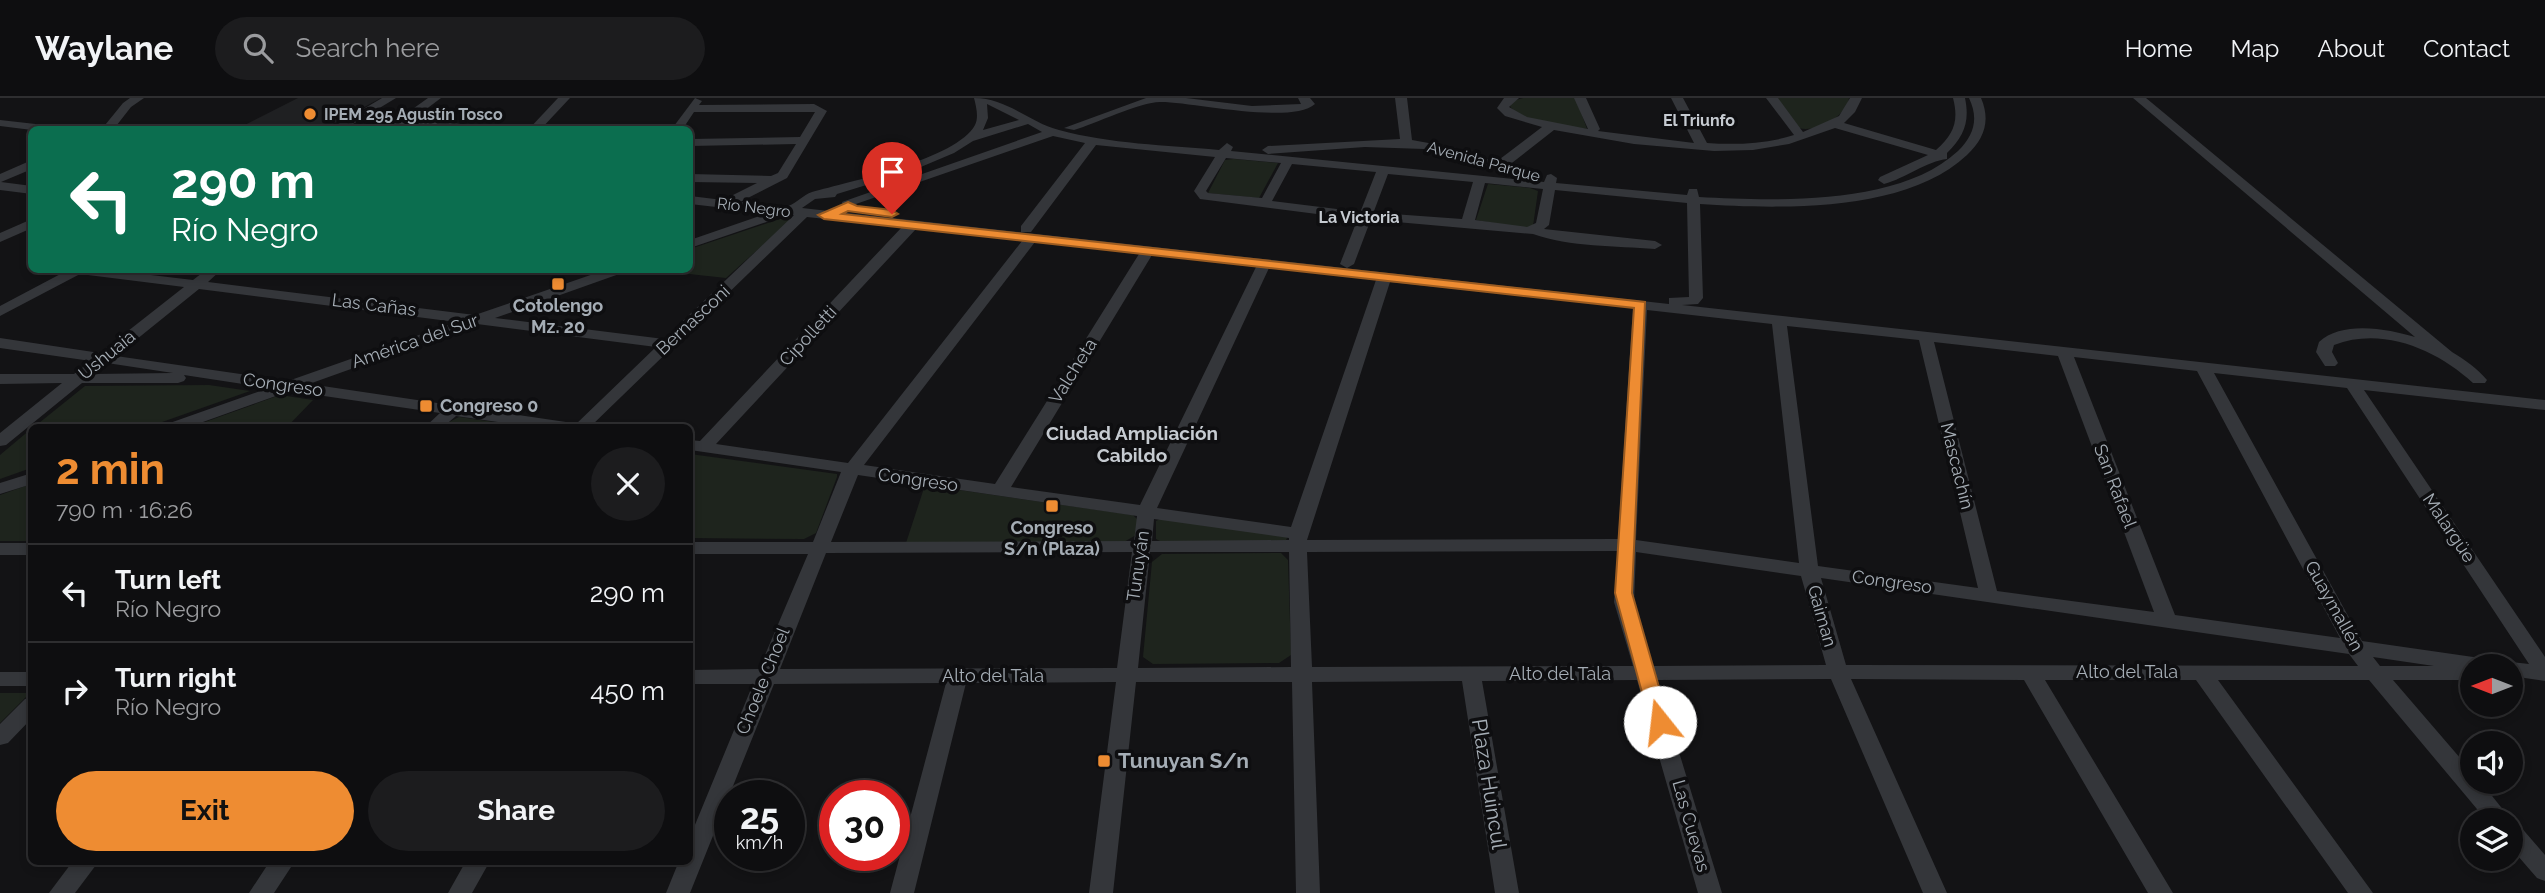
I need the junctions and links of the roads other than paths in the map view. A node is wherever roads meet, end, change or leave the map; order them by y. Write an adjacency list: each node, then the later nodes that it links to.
1 (138, 98): 27 (street)
2 (390, 98): 20 (street)
3 (435, 98): 23 (street)
4 (564, 98): 31 (street)
5 (699, 98): 19 (street)
6 (982, 98): 22 (street, Avenida Parque); 40 (street)
7 (1007, 98): 21 (street, Avenida Parque)
8 (1304, 98): 18 (street)
9 (1401, 98): 42 (street)
10 (1513, 98): 33 (street)
11 (1580, 98): 36 (street)
12 (1677, 98): 43 (street)
13 (1772, 98): 38 (street)
14 (1856, 98): 25 (street)
15 (1959, 98): 45 (street, Avenida Parque)
16 (1975, 98): 46 (street, Avenida Parque)
17 (2139, 98): 86 (street)
18 (1154, 100): 34 (street); 37 (street)
19 (691, 109): 32 (street); 39 (street)
20 (355, 117): 23 (street); 28 (street)
21 (1047, 118): 22 (street, Bernasconi); 34 (street, Avenida Parque)
22 (1027, 120): 35 (street, Avenida Parque); 40 (street, Bernasconi)
23 (404, 121): 29 (street); 30 (street)
24 (0, 123): 26 (street)
25 (1834, 124): 38 (street); 45 (street)
26 (28, 126)
27 (109, 126)
28 (340, 126)
29 (398, 126)
30 (451, 126)
31 (537, 126)
32 (679, 126)
33 (1550, 126): 36 (street); 49 (street)
34 (1070, 128): 37 (street, Avenida Parque)
35 (1052, 132): 37 (street, Avenida Parque); 62 (street)
36 (1591, 134): 43 (street)
37 (1090, 137): 44 (street, Avenida Parque); 73 (street, Choele Choel)
38 (1801, 137): 43 (street)
39 (805, 140): 41 (street); 53 (street)
40 (965, 140): 58 (street, Bernasconi)
41 (693, 142)
42 (1406, 144): 44 (street, Avenida Parque); 49 (street, Avenida Parque)
43 (1702, 146)
44 (1225, 151): 47 (street, Avenida Parque); 61 (street)
45 (1938, 155): 46 (street); 59 (street, Avenida Parque)
46 (1956, 160): 59 (street, Avenida Parque)
47 (1288, 161): 50 (street, Avenida Parque); 61 (street)
48 (28, 166): 52 (street)
49 (1498, 166): 55 (street, Avenida Parque)
50 (1383, 170): 54 (street, Avenida Parque); 79 (street)
51 (693, 178): 53 (street)
52 (0, 179)
53 (773, 180): 63 (street)
54 (1480, 180): 55 (street, Avenida Parque); 69 (street)
55 (1550, 182): 59 (street, Avenida Parque); 72 (street)
56 (0, 186): 57 (street)
57 (28, 190)
58 (820, 194): 62 (street, Río Negro); 64 (street, Bernasconi)
59 (1693, 196): 88 (street)
60 (693, 200): 63 (street, Río Negro)
61 (1262, 202): 66 (street)
62 (848, 203): 67 (street); 73 (street, Río Negro)
63 (724, 204): 65 (street, Río Negro)
64 (802, 209): 65 (street, Río Negro); 67 (street, Río Negro); 95 (street, Bernasconi)
65 (785, 211): 75 (street)
66 (1348, 214)
67 (824, 215): 71 (street, Río Negro)
68 (1379, 217): 69 (street)
69 (1469, 223): 72 (street)
70 (28, 225): 74 (street)
71 (912, 225): 73 (street, Río Negro); 114 (street, Cipolletti)
72 (1535, 230): 76 (street)
73 (1028, 233): 77 (street, Río Negro); 79 (street, Río Negro); 115 (street, Choele Choel)
74 (0, 238)
75 (693, 243)
76 (1655, 245)
77 (1148, 251): 78 (street, Río Negro); 118 (street, Valcheta)
78 (1264, 264): 84 (street, Río Negro); 119 (street, Tunuyán)
79 (1347, 264): 88 (street, Río Negro)
80 (73, 273): 89 (street)
81 (104, 273): 85 (street, Las Cañas)
82 (210, 273): 85 (street, Ushuaia)
83 (608, 273): 90 (street, América del Sur)
84 (1384, 277): 87 (street, Río Negro); 120 (street)
85 (196, 284): 90 (street, Las Cañas); 98 (street, Ushuaia)
86 (2382, 301): 92 (street); 97 (street)
87 (1640, 304): 88 (street, Río Negro); 121 (street, Las Cuevas)
88 (1696, 304): 91 (street)
89 (0, 312)
90 (481, 318): 95 (street, Las Cañas); 106 (street, América del Sur)
91 (1779, 320): 93 (street); 127 (street, Gaiman)
92 (2378, 334): 97 (street); 99 (street)
93 (1925, 336): 96 (street); 128 (street, Mascachín)
94 (0, 343): 98 (street, Congreso)
95 (667, 344): 112 (street, Bernasconi)
96 (2063, 350): 100 (street); 129 (street, San Rafael)
97 (2446, 355): 104 (street)
98 (102, 358): 101 (street, Congreso); 103 (street, Ushuaia)
99 (2330, 363)
100 (2202, 366): 105 (street); 130 (street, Guaymallén)
101 (214, 375): 103 (street); 106 (street, Congreso)
102 (0, 379): 103 (street)
103 (76, 379): 113 (street, Ushuaia)
104 (2479, 380)
105 (2352, 383): 107 (street); 138 (street, Malargüe)
106 (289, 386): 108 (street, Congreso); 109 (street, América del Sur)
107 (2545, 405)
108 (453, 410): 110 (street); 111 (street, Congreso)
109 (181, 424)
110 (437, 424)
111 (546, 424)
112 (583, 424)
113 (0, 441)
114 (697, 446): 115 (street, Congreso)
115 (851, 470): 118 (street, Congreso); 123 (street, Choele Choel)
116 (28, 479): 117 (street)
117 (0, 489)
118 (999, 492): 119 (street, Congreso)
119 (1146, 512): 120 (street, Congreso); 124 (street, Tunuyán)
120 (1298, 540): 121 (street, Congreso); 124 (street); 142 (street)
121 (1627, 545): 127 (street, Congreso); 140 (street, Las Cuevas)
122 (693, 548): 123 (street)
123 (818, 548): 124 (street); 145 (street, Choele Choel)
124 (1140, 548): 141 (street, Tunuyán)
125 (0, 549): 126 (street)
126 (28, 549)
127 (1809, 570): 128 (street, Congreso); 133 (street, Gaiman)
128 (1989, 596): 129 (street, Congreso)
129 (2166, 621): 130 (street, Congreso)
130 (2355, 647): 131 (street, Congreso); 132 (street, Guaymallén)
131 (2460, 662)
132 (2373, 671): 134 (street, Alto del Tala); 137 (street, Alto del Tala); 150 (street, Guaymallén)
133 (1838, 672): 136 (street, Alto del Tala); 140 (street, Alto del Tala); 167 (street, Gaiman)
134 (2200, 672): 136 (street, Alto del Tala); 169 (street)
135 (2524, 672): 138 (street)
136 (2030, 673): 168 (street)
137 (2460, 673)
138 (2545, 673)
139 (1471, 674): 140 (street, Alto del Tala); 142 (street, Alto del Tala); 165 (street, Plaza Huincul)
140 (1646, 674): 166 (street, Las Cuevas)
141 (1125, 675): 142 (street, Alto del Tala); 143 (street, Alto del Tala); 163 (street, Tunuyán)
142 (1304, 675): 164 (street)
143 (958, 676): 145 (street, Alto del Tala); 162 (street)
144 (693, 677): 145 (street, Alto del Tala)
145 (764, 677): 152 (street, Choele Choel)
146 (0, 679): 147 (street)
147 (28, 679)
148 (28, 708): 149 (street)
149 (0, 737)
150 (2490, 808)
151 (2523, 846): 157 (street)
152 (693, 855)
153 (84, 865): 158 (street)
154 (280, 865): 159 (street)
155 (476, 865): 160 (street)
156 (689, 865): 161 (street, Choele Choel)
157 (2545, 871)
158 (61, 893)
159 (261, 893)
160 (460, 893)
161 (678, 893)
162 (902, 893)
163 (1101, 893)
164 (1308, 893)
165 (1507, 893)
166 (1710, 893)
167 (1935, 893)
168 (2161, 893)
169 (2361, 893)

